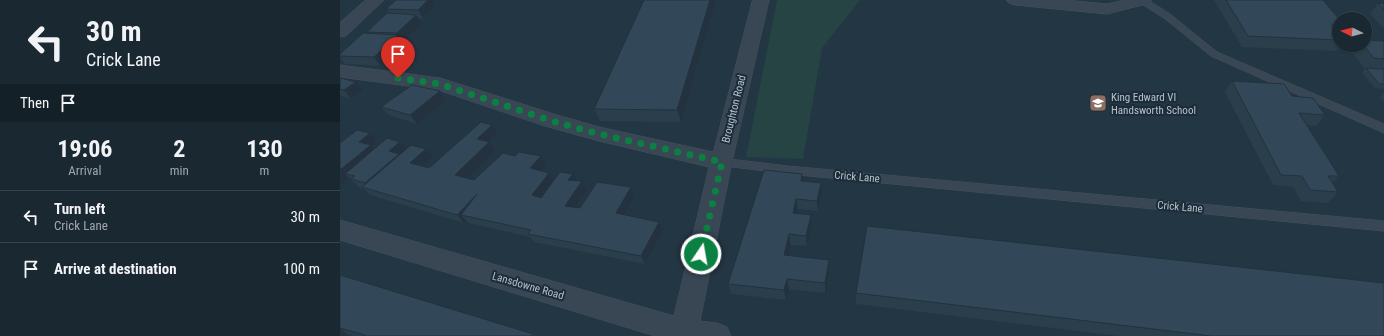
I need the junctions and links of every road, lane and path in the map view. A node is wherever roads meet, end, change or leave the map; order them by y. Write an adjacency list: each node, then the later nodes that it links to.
1 (376, 0): 5 (street)
2 (761, 0): 8 (street, Broughton Road)
3 (1015, 0): 4 (street)
4 (1144, 0): 7 (lane)
5 (340, 32)
6 (340, 71): 8 (street, Crick Lane)
7 (1384, 129)
8 (722, 162): 9 (lane, Crick Lane); 11 (street, Broughton Road)
9 (1384, 226)
10 (340, 230): 11 (street, Lansdowne Road)
11 (684, 334): 12 (street, Lansdowne Road)
12 (717, 336)

